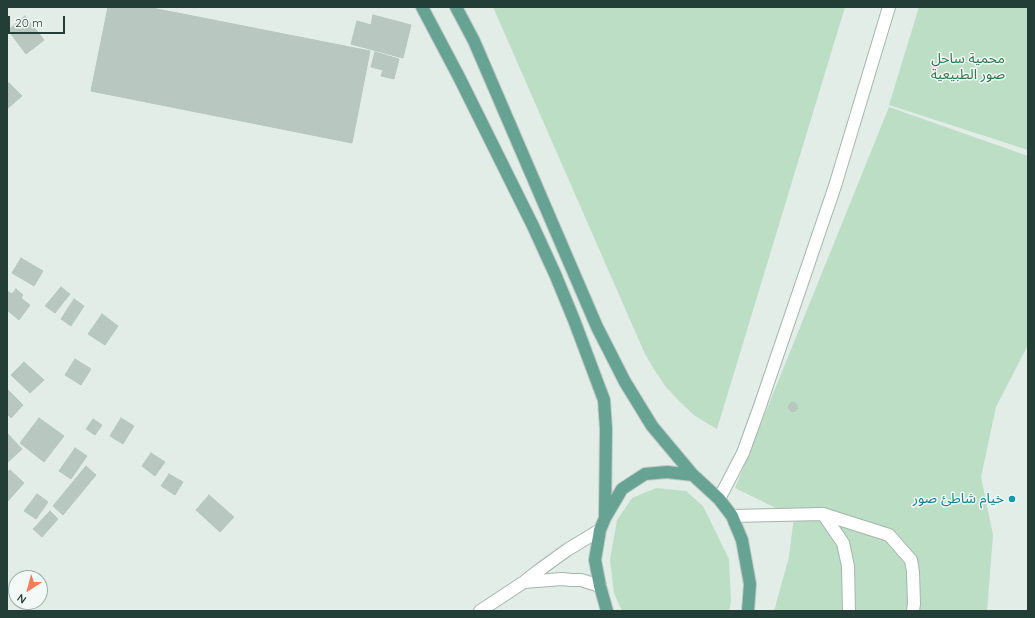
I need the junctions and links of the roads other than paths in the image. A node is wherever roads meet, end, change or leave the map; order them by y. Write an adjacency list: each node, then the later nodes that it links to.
1 (422, 7): 8 (main road)
2 (456, 7): 4 (main road)
3 (889, 7): 5 (street)
4 (693, 475): 5 (main road); 8 (main road)
5 (719, 499): 7 (main road)
6 (823, 514): 7 (street); 15 (street); 16 (street)
7 (732, 516): 14 (main road)
8 (604, 518): 9 (main road)
9 (600, 530): 10 (street); 11 (main road)
10 (524, 582): 11 (street); 12 (street)
11 (600, 586): 13 (main road)
12 (480, 611)
13 (607, 611)
14 (748, 611)
15 (849, 611)
16 (913, 611)

